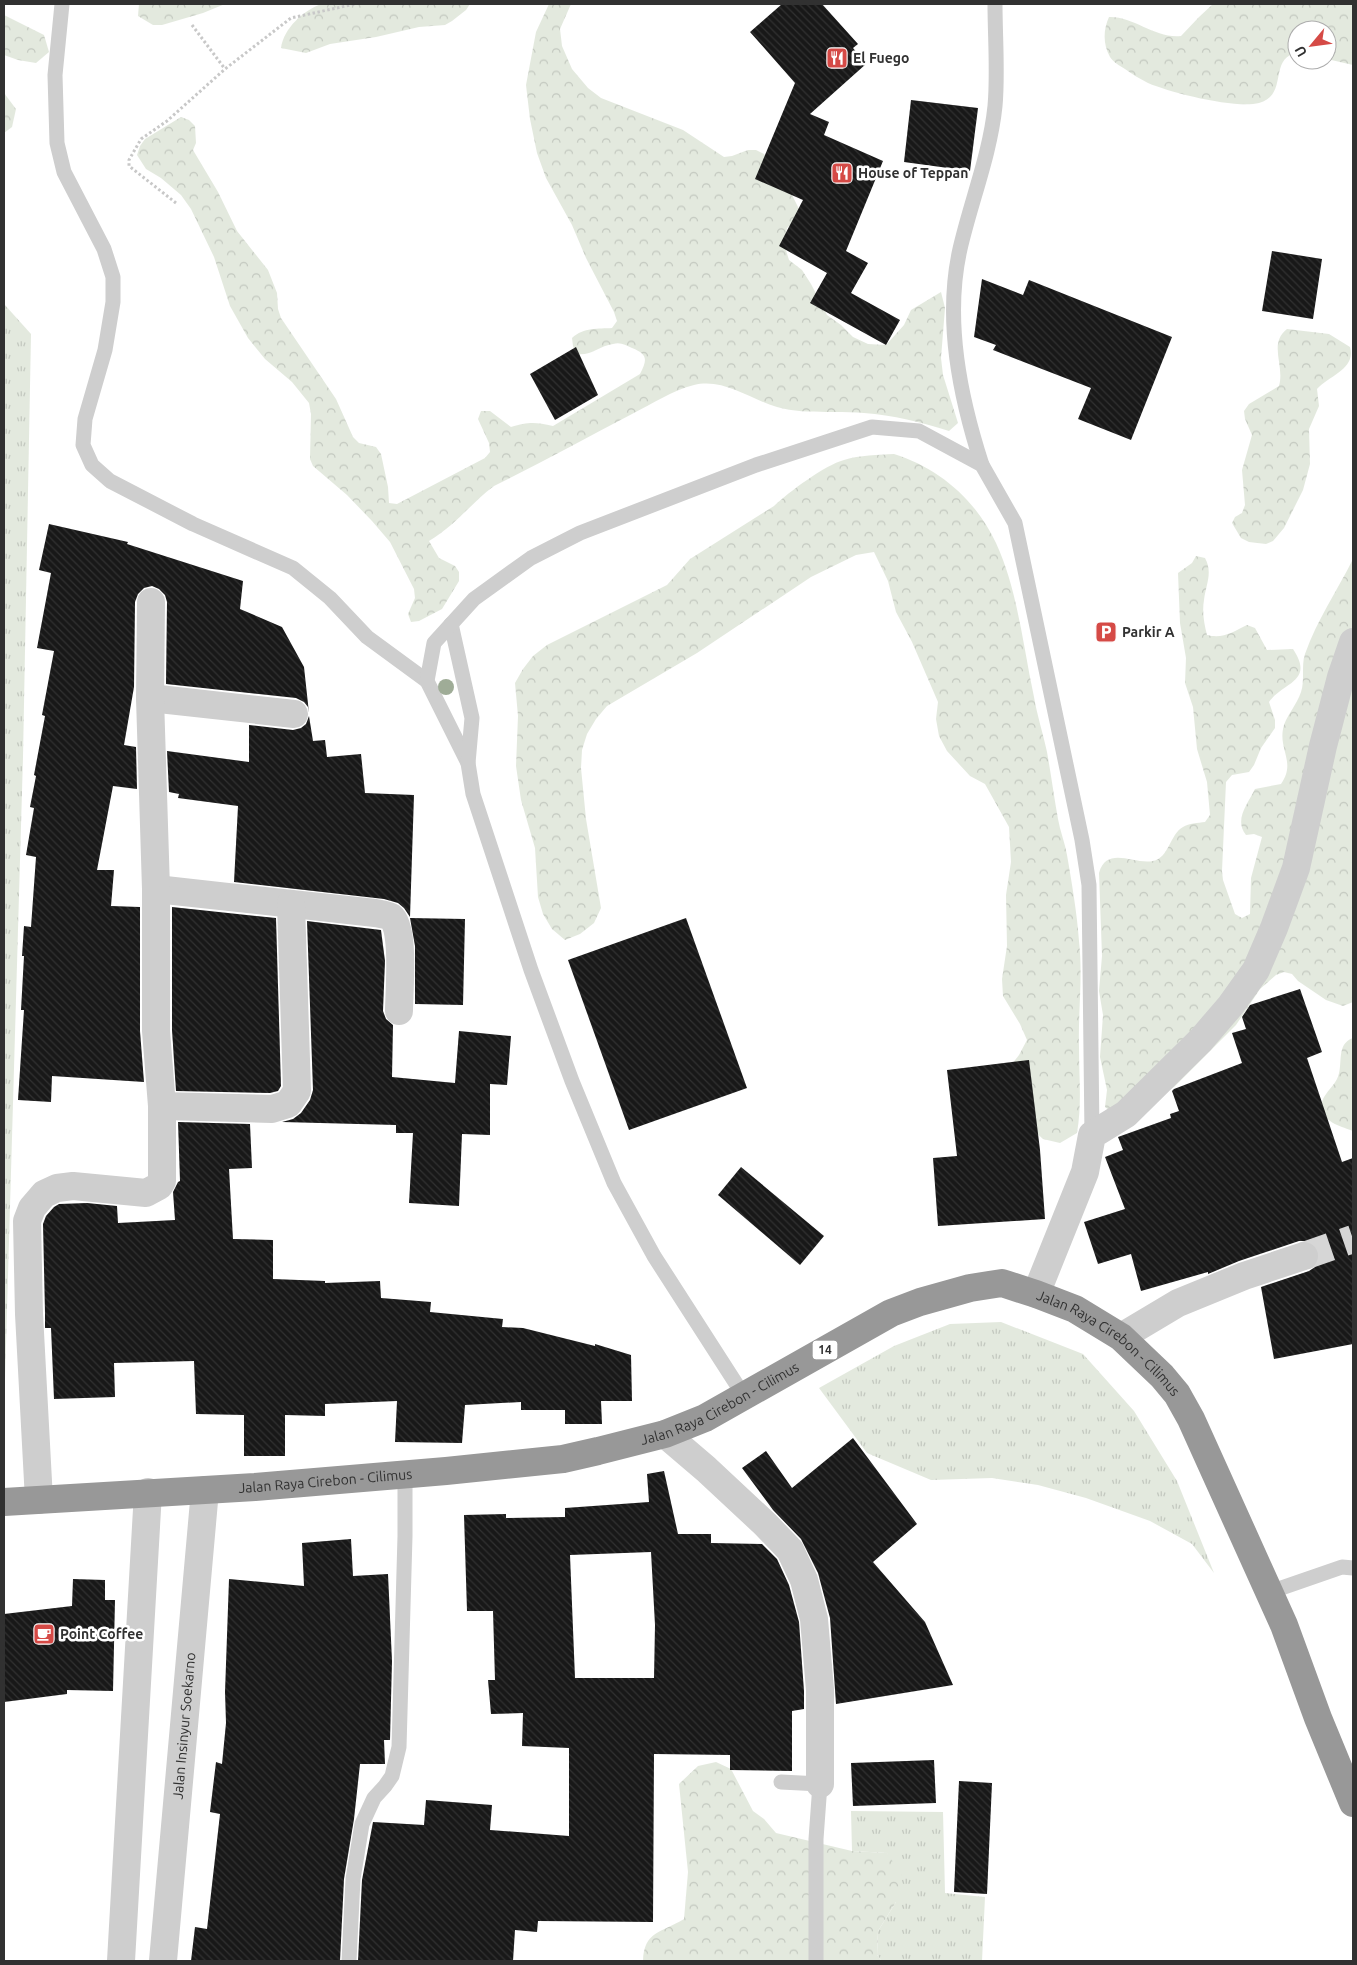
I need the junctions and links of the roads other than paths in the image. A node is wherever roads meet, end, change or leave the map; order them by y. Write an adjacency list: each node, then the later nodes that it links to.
1 (62, 4): 7 (lane)
2 (995, 4): 3 (lane)
3 (982, 465): 5 (lane); 15 (lane)
4 (151, 602): 8 (street)
5 (451, 624): 7 (lane); 10 (lane)
6 (1353, 642): 15 (street)
7 (427, 681): 10 (lane)
8 (150, 698): 9 (street); 11 (street)
9 (294, 714)
10 (468, 763): 19 (lane)
11 (156, 889): 12 (street); 14 (street)
12 (292, 904): 13 (street); 14 (street)
13 (399, 1011)
14 (162, 1106): 24 (street)
15 (1092, 1135): 17 (street)
16 (1304, 1256): 18 (street)
17 (1036, 1294): 18 (highway, Jalan Raya Cirebon - Cilimus / 14); 19 (highway, Jalan Raya Cirebon - Cilimus / 14)
18 (1121, 1337): 27 (highway, Jalan Raya Cirebon - Cilimus / 14)
19 (744, 1396): 20 (highway, Jalan Raya Cirebon - Cilimus / 14)
20 (665, 1434): 21 (highway, Jalan Raya Cirebon - Cilimus / 14); 29 (street)
21 (405, 1474): 22 (highway, Jalan Raya Cirebon - Cilimus / 14); 33 (lane)
22 (205, 1490): 23 (highway, Jalan Raya Cirebon - Cilimus / 14); 32 (street, Jalan Insinyur Soekarno)
23 (148, 1492): 24 (highway, Jalan Raya Cirebon - Cilimus / 14); 31 (street)
24 (39, 1500): 25 (highway, Jalan Raya Cirebon - Cilimus / 14)
25 (4, 1502)
26 (1353, 1568): 27 (lane)
27 (1270, 1592): 30 (highway, Jalan Raya Cirebon - Cilimus / 14)
28 (781, 1782): 29 (lane)
29 (820, 1784): 34 (lane)
30 (1353, 1803)
31 (121, 1961)
32 (163, 1961)
33 (349, 1961)
34 (816, 1961)

